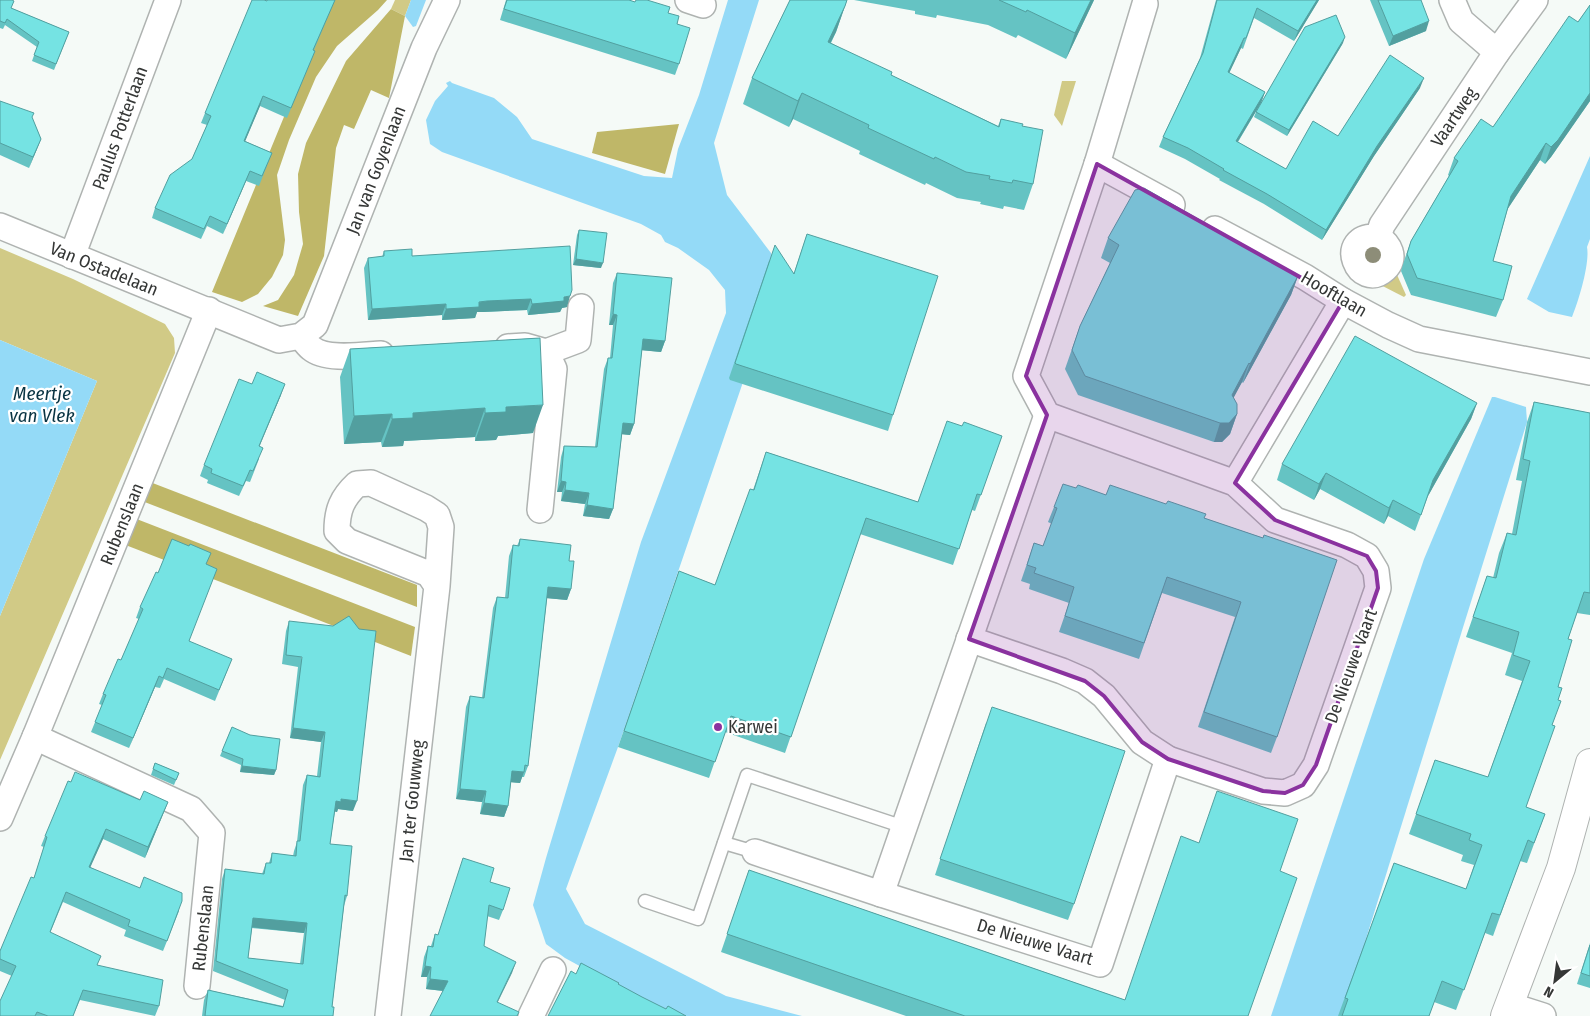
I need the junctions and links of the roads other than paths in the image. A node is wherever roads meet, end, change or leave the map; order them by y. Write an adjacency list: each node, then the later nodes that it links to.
1 (168, 0): 10 (street, Paulus Potterlaan)
2 (447, 0): 14 (street, Jan van Goyenlaan)
3 (1452, 0): 6 (street)
4 (1535, 0): 6 (street, Vaartweg)
5 (1146, 4): 7 (street)
6 (1497, 52): 9 (street, Vaartweg)
7 (1097, 164): 11 (street, Hooftlaan); 19 (street)
8 (0, 226): 10 (street, Van Ostadelaan)
9 (1378, 237)
10 (72, 256): 13 (street, Van Ostadelaan)
11 (1343, 301): 18 (street, Hooftlaan); 20 (street)
12 (581, 307): 17 (street)
13 (209, 310): 14 (street); 24 (street, Rubenslaan)
14 (301, 336): 16 (street)
15 (486, 348): 17 (street)
16 (408, 352)
17 (546, 352): 21 (street)
18 (1590, 372)
19 (1047, 415): 20 (street); 23 (street)
20 (1235, 483): 25 (street, De Nieuwe Vaart)
21 (540, 510)
22 (437, 586): 22 (street, Jan ter Gouwweg); 36 (street, Jan ter Gouwweg)
23 (969, 639): 25 (street, De Nieuwe Vaart); 28 (street)
24 (35, 737): 27 (street, Rubenslaan); 34 (street, Rubenslaan)
25 (1168, 759): 31 (street, De Nieuwe Vaart)
26 (1590, 763): 35 (street)
27 (0, 818)
28 (904, 827): 29 (lane); 31 (street)
29 (724, 843): 30 (lane); 32 (lane)
30 (755, 852): 31 (street, De Nieuwe Vaart)
31 (881, 894)
32 (645, 901)
33 (553, 970): 37 (street)
34 (197, 986)
35 (1507, 1010): 38 (street)
36 (388, 1016)
37 (531, 1016)
38 (1543, 1016)

